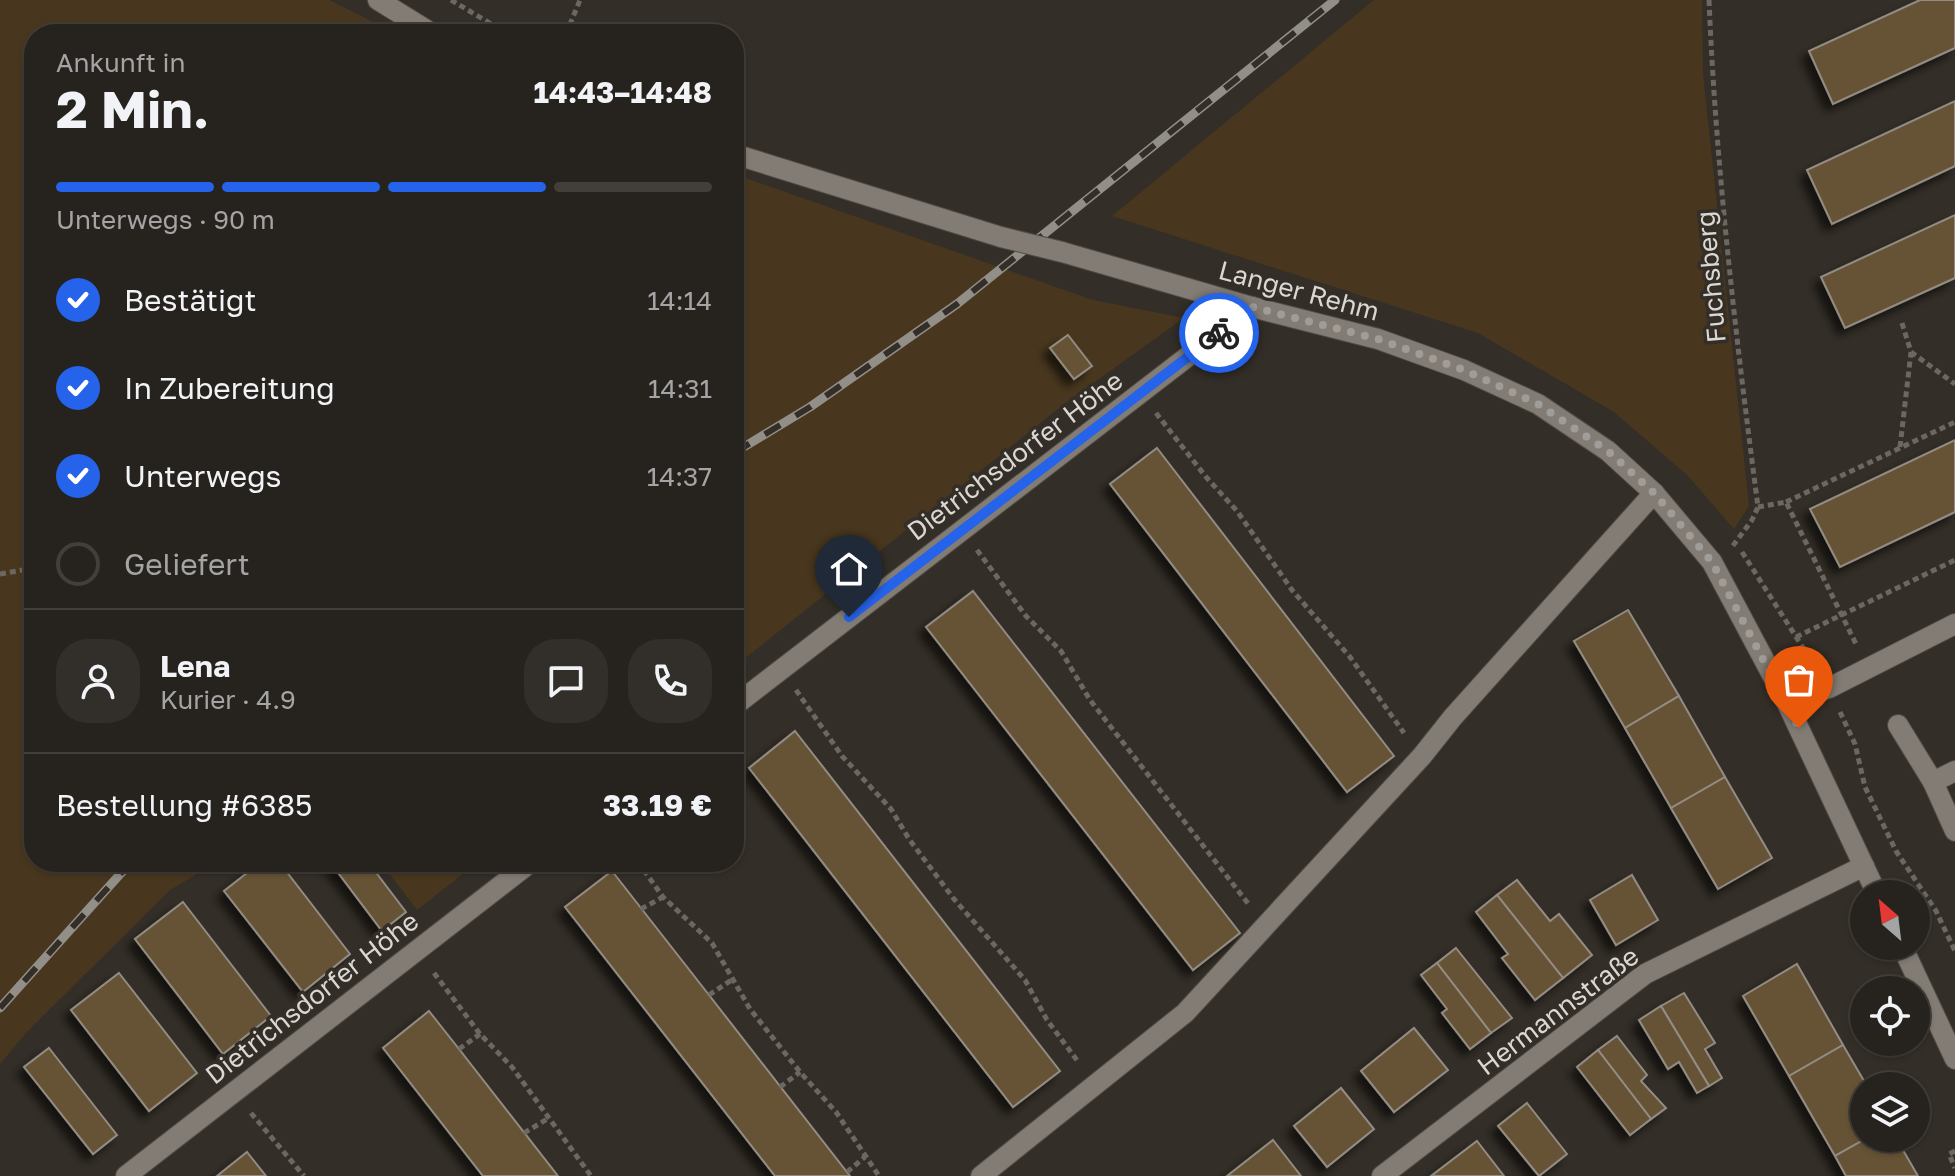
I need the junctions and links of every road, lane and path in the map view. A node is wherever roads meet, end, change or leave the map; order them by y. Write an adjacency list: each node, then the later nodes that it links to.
1 (378, 0): 5 (street)
2 (451, 0): 6 (path)
3 (580, 0): 7 (path)
4 (1709, 0): 18 (path, Fuchsberg)
5 (417, 24)
6 (491, 24)
7 (570, 24)
8 (744, 157): 9 (street, Langer Rehm, bridge)
9 (1252, 307): 13 (street, Dietrichsdorfer Höhe); 16 (street, Langer Rehm)
10 (1901, 320): 11 (path)
11 (1911, 352): 12 (path); 15 (path)
12 (1955, 384)
13 (1141, 393): 19 (street, Dietrichsdorfer Höhe); 31 (path)
14 (1955, 422): 15 (path)
15 (1900, 448): 17 (path)
16 (1654, 493): 29 (street, Langer Rehm); 31 (street)
17 (1786, 502): 18 (path); 23 (path)
18 (1758, 507): 23 (path)
19 (962, 530): 26 (street, Dietrichsdorfer Höhe); 41 (path)
20 (1955, 560): 23 (path)
21 (24, 570): 22 (path)
22 (0, 574)
23 (1841, 614): 25 (path)
24 (1955, 624): 25 (street)
25 (1868, 668): 27 (street)
26 (781, 670): 28 (street, Dietrichsdorfer Höhe); 51 (path)
27 (1829, 688): 29 (street); 43 (path)
28 (744, 698)
29 (1786, 701): 35 (street, Langer Rehm)
30 (1898, 725): 33 (street)
31 (1422, 756): 41 (street)
32 (1955, 771): 33 (street)
33 (1933, 782): 34 (street)
34 (1955, 831)
35 (1864, 866): 38 (street, Langer Rehm); 65 (street, Hermannstraße)
36 (518, 872): 42 (street, Dietrichsdorfer Höhe)
37 (645, 872): 39 (path)
38 (1870, 880)
39 (663, 897): 40 (path); 45 (path)
40 (641, 909)
41 (1265, 924): 51 (street)
42 (416, 950): 47 (path); 53 (street, Dietrichsdorfer Höhe)
43 (1955, 951)
44 (1909, 960): 49 (street)
45 (733, 979): 46 (path); 50 (path)
46 (709, 995)
47 (480, 1034): 48 (path); 54 (path)
48 (459, 1049)
49 (1955, 1059)
50 (800, 1072): 52 (path); 57 (path)
51 (1096, 1085): 64 (street)
52 (780, 1087)
53 (233, 1091): 60 (path); 61 (street, Dietrichsdorfer Höhe)
54 (549, 1118): 55 (path); 62 (path)
55 (524, 1133)
56 (1955, 1151): 58 (path)
57 (865, 1157): 59 (path); 63 (path)
58 (1955, 1168)
59 (847, 1172)
60 (301, 1175)
61 (126, 1176)
62 (591, 1176)
63 (879, 1176)
64 (981, 1176)
65 (1382, 1176)

